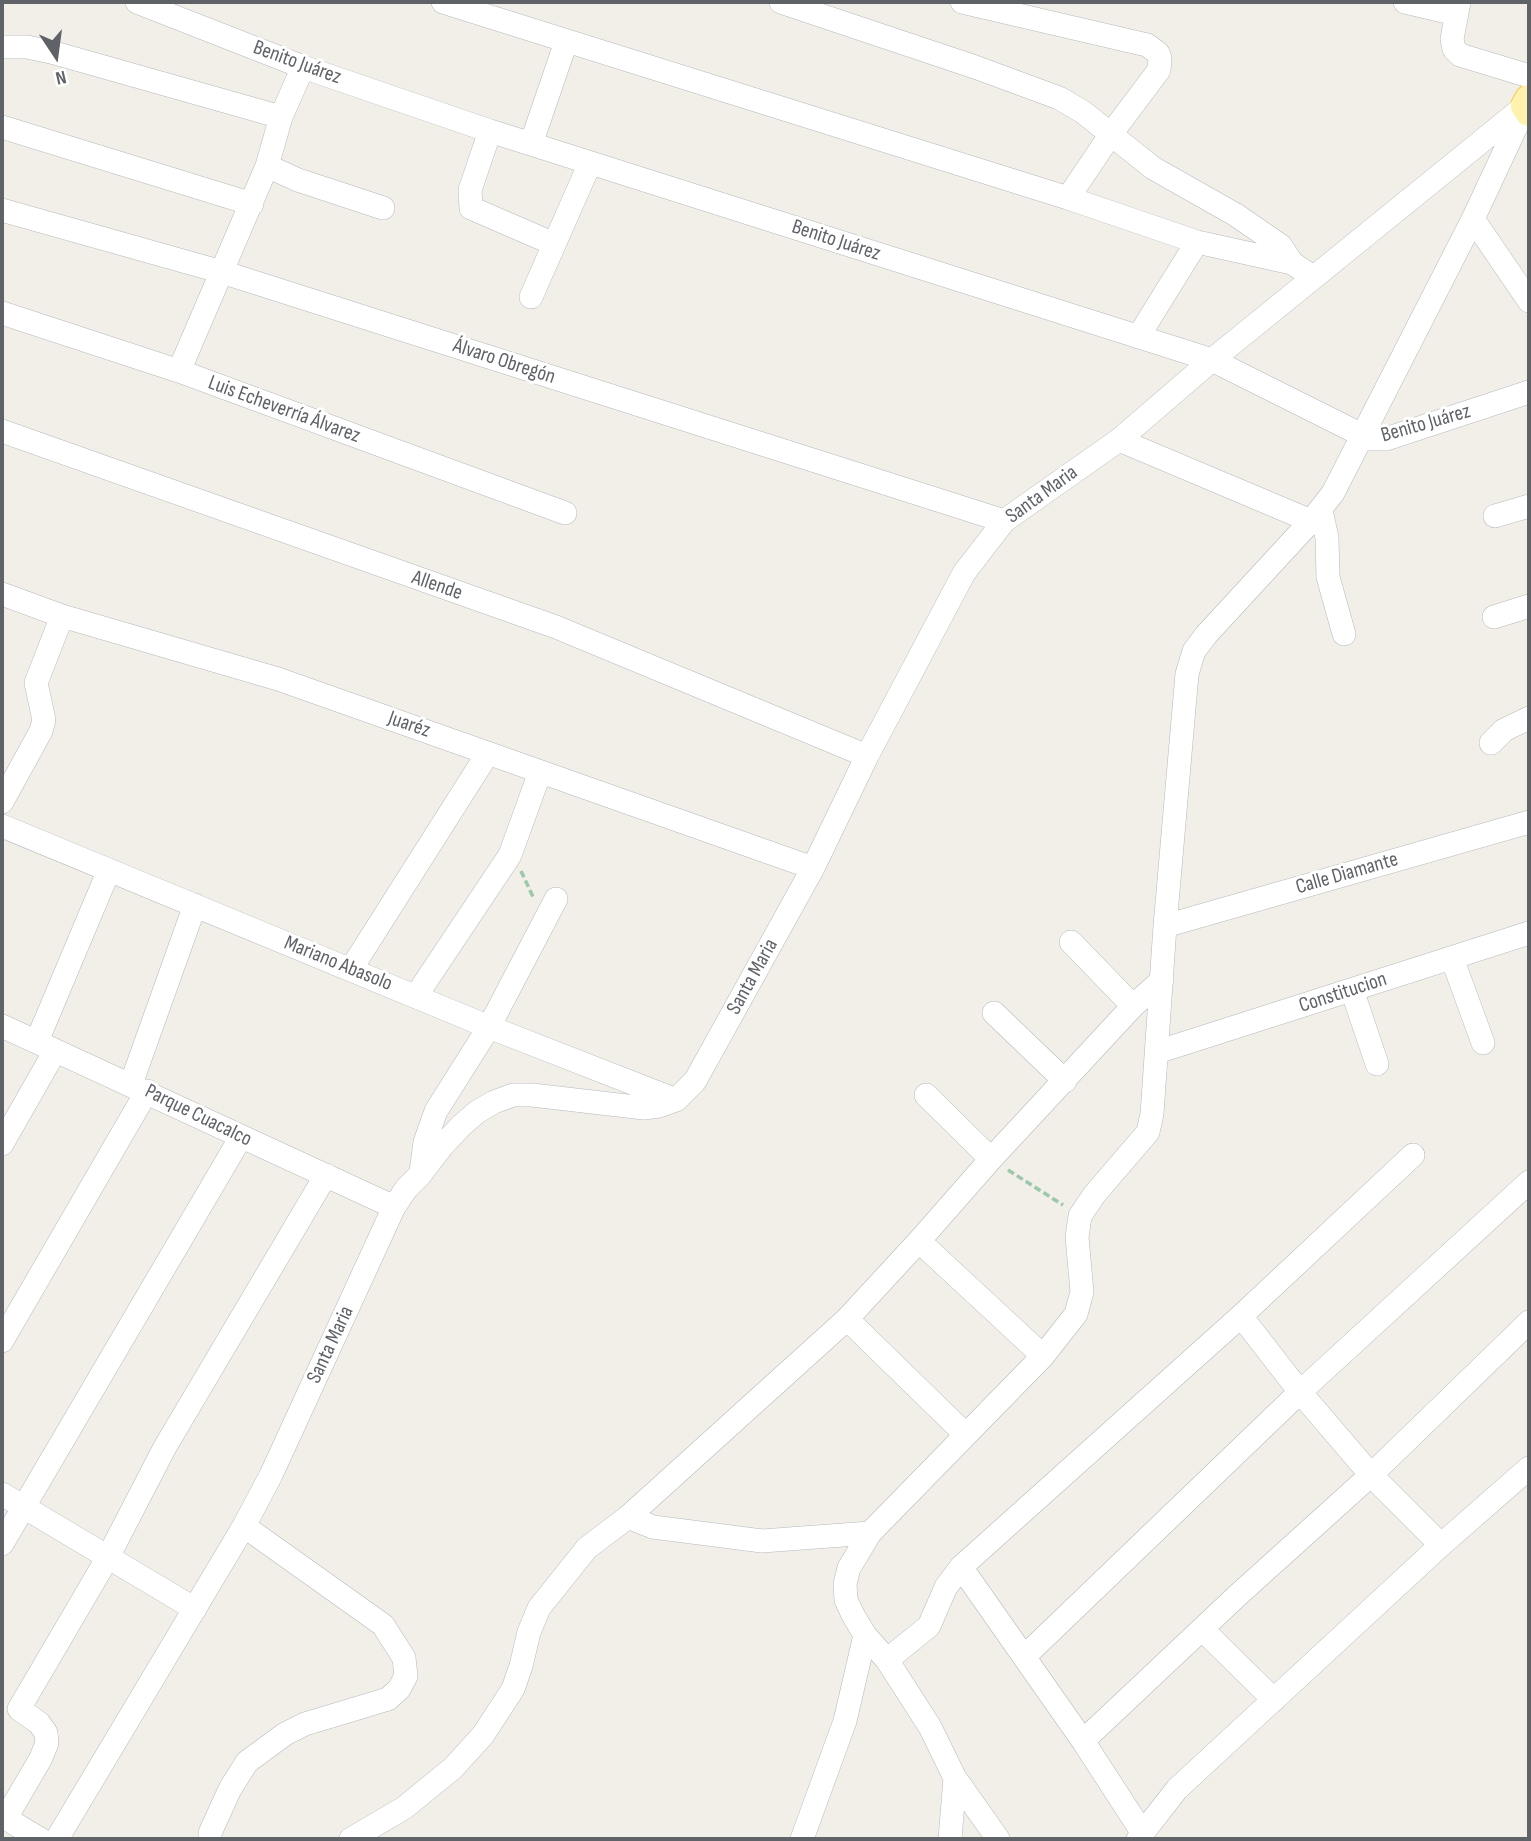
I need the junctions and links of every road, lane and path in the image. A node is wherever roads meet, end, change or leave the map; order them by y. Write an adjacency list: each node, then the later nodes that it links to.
1 (138, 2): 9 (street, Benito Juárez)
2 (443, 2): 7 (street)
3 (781, 2): 15 (street)
4 (962, 2): 15 (street)
5 (1405, 2): 6 (street)
6 (1457, 8): 10 (street)
7 (566, 42): 16 (street); 19 (street)
8 (2, 47): 12 (street)
9 (303, 67): 12 (street); 14 (street, Benito Juárez)
10 (1529, 76)
11 (1528, 106): 23 (street); 28 (street, Santa Maria)
12 (281, 117): 18 (street)
13 (2, 127): 20 (street)
14 (490, 131): 16 (street, Benito Juárez); 25 (street)
15 (1111, 134): 19 (street); 26 (street)
16 (530, 144): 17 (street, Benito Juárez)
17 (590, 163): 25 (street); 32 (street, Benito Juárez)
18 (267, 166): 20 (street); 21 (street)
19 (1068, 198): 24 (street)
20 (252, 204): 27 (street)
21 (383, 208)
22 (2, 210): 27 (street, Álvaro Obregón)
23 (1473, 219): 30 (street); 37 (street)
24 (1197, 242): 26 (street); 32 (street)
25 (554, 244): 29 (street)
26 (1292, 263): 28 (street)
27 (222, 272): 34 (street); 43 (street, Álvaro Obregón)
28 (1313, 277): 33 (street, Santa Maria)
29 (531, 297)
30 (1529, 301)
31 (2, 313): 34 (street, Luis Echeverría Álvarez)
32 (1138, 337): 33 (street, Benito Juárez)
33 (1212, 360): 37 (street, Benito Juárez); 38 (street, Santa Maria)
34 (179, 371): 40 (street, Luis Echeverría Álvarez)
35 (1529, 392): 37 (street, Benito Juárez)
36 (2, 430): 52 (street, Allende)
37 (1363, 437): 41 (street)
38 (1119, 440): 41 (street); 43 (street, Santa Maria)
39 (1529, 506): 42 (street)
40 (565, 513)
41 (1316, 515): 48 (street); 63 (street)
42 (1496, 516)
43 (1004, 521): 52 (street, Santa Maria)
44 (2, 594): 46 (street, Juaréz)
45 (1529, 607): 47 (street)
46 (62, 616): 51 (street, Juaréz); 54 (street)
47 (1494, 617)
48 (1344, 634)
49 (1529, 718): 50 (street)
50 (1491, 743)
51 (488, 753): 53 (street, Juaréz); 67 (street)
52 (867, 755): 58 (street, Santa Maria)
53 (540, 772): 57 (street); 58 (street, Juaréz)
54 (2, 802)
55 (1529, 822): 63 (street, Calle Diamante)
56 (2, 825): 59 (street, Mariano Abasolo)
57 (510, 855): 62 (path); 70 (street)
58 (813, 868): 82 (street, Santa Maria)
59 (109, 870): 61 (street, Mariano Abasolo); 76 (street)
60 (556, 899): 62 (street)
61 (195, 905): 67 (street, Mariano Abasolo); 80 (street)
62 (544, 920): 74 (street)
63 (1165, 926): 68 (street)
64 (1529, 933): 66 (street, Constitucion)
65 (1071, 942): 71 (street)
66 (1452, 958): 69 (street, Constitucion); 75 (street)
67 (351, 969): 70 (street, Mariano Abasolo)
68 (1162, 980): 71 (street); 77 (street)
69 (1352, 990): 77 (street, Constitucion); 78 (street)
70 (416, 996): 74 (street, Mariano Abasolo)
71 (1133, 1006): 79 (street)
72 (994, 1013): 79 (street)
73 (2, 1026): 76 (street, Parque Cuacalco)
74 (489, 1027): 82 (street, Mariano Abasolo); 88 (street)
75 (1483, 1044)
76 (46, 1046): 80 (street, Parque Cuacalco); 84 (street)
77 (1157, 1052): 91 (street)
78 (1377, 1064)
79 (1065, 1081): 86 (street)
80 (139, 1088): 83 (street, Parque Cuacalco); 96 (street)
81 (926, 1096): 86 (street)
82 (676, 1100): 88 (street, Santa Maria)
83 (241, 1137): 87 (street, Parque Cuacalco); 103 (street)
84 (2, 1144)
85 (1413, 1155): 93 (street)
86 (991, 1159): 91 (path); 92 (street)
87 (326, 1175): 90 (street, Parque Cuacalco); 109 (street)
88 (420, 1175): 90 (street, Santa Maria)
89 (1529, 1182): 98 (street)
90 (394, 1207): 105 (street, Santa Maria)
91 (1080, 1216): 97 (street)
92 (919, 1241): 94 (street); 97 (street)
93 (1241, 1316): 98 (street); 110 (street)
94 (847, 1318): 99 (street); 104 (street)
95 (1529, 1322): 101 (street)
96 (2, 1341)
97 (1042, 1356): 99 (street)
98 (1300, 1392): 101 (street); 114 (street)
99 (965, 1434): 106 (street)
100 (1529, 1468): 108 (street)
101 (1371, 1475): 108 (street); 112 (street)
102 (2, 1494): 103 (street)
103 (24, 1507): 107 (street); 109 (street)
104 (628, 1517): 106 (street); 124 (street)
105 (244, 1526): 111 (street, Santa Maria); 123 (street)
106 (870, 1533): 113 (street)
107 (2, 1544)
108 (1441, 1545): 116 (street)
109 (108, 1557): 111 (street); 119 (street)
110 (961, 1567): 114 (street); 115 (street)
111 (195, 1609): 122 (street, Santa Maria)
112 (1202, 1629): 116 (street); 117 (street)
113 (865, 1635): 115 (street); 125 (street)
114 (1025, 1656): 117 (street)
115 (887, 1660): 118 (street)
116 (1274, 1700): 120 (street)
117 (1083, 1741): 120 (street)
118 (955, 1778): 126 (street); 127 (street)
119 (4, 1817): 121 (street)
120 (1140, 1836)
121 (40, 1839)
122 (57, 1839)
123 (210, 1839)
124 (351, 1839)
125 (802, 1839)
126 (950, 1839)
127 (998, 1839)

